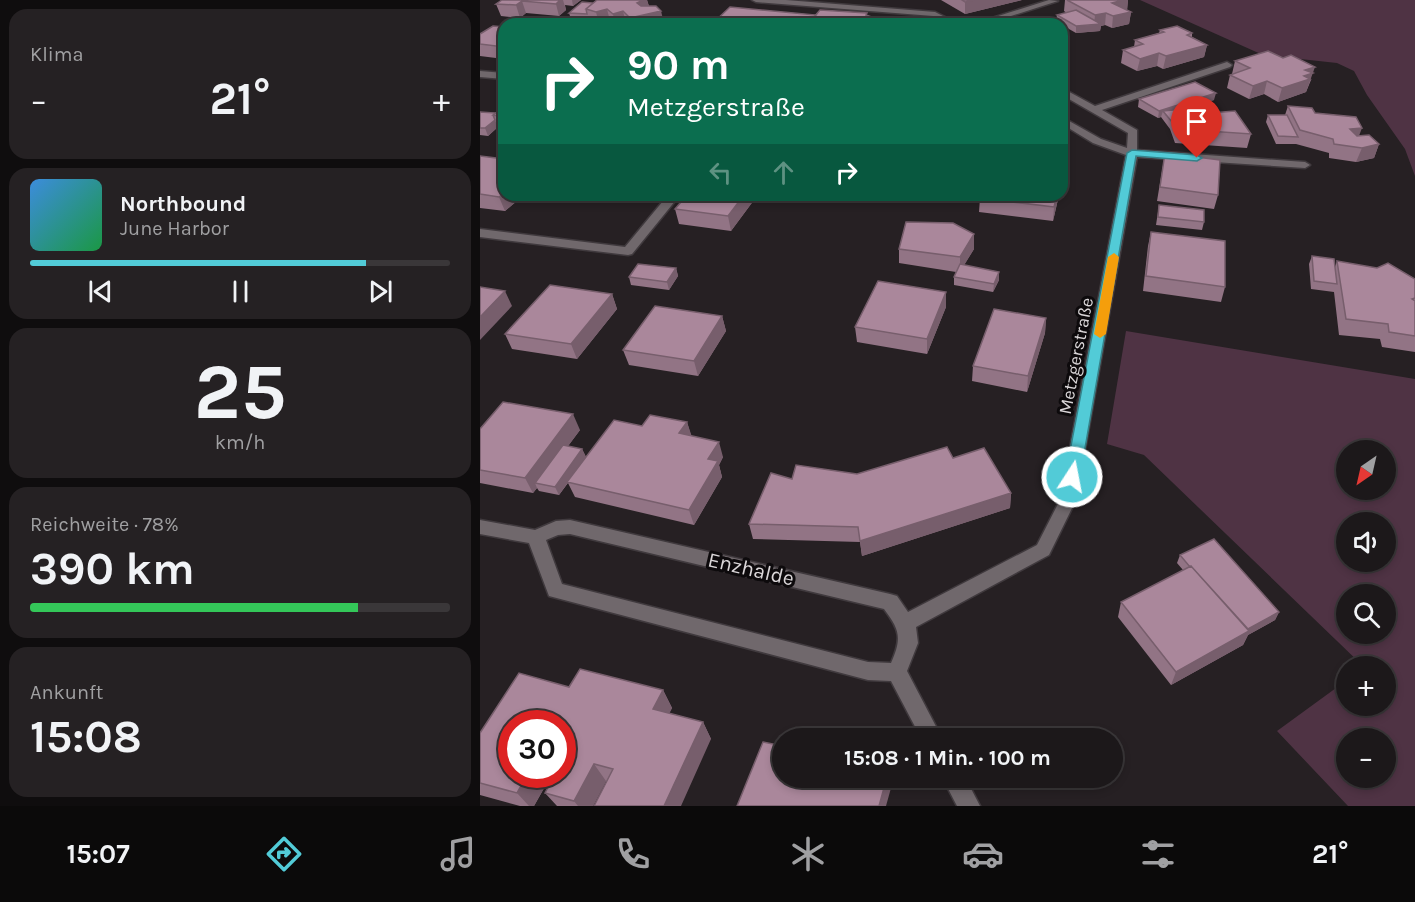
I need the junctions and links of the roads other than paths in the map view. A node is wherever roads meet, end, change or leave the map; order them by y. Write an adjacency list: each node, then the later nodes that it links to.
1 (756, 0): 3 (street)
2 (902, 0): 5 (street)
3 (781, 1): 5 (street)
4 (1054, 1): 7 (street)
5 (935, 14): 6 (street)
6 (943, 18)
7 (998, 18)
8 (1227, 64): 12 (street)
9 (480, 74): 10 (street)
10 (498, 76)
11 (1068, 94): 12 (street, Metzgerstraße)
12 (1096, 109): 14 (street, Metzgerstraße)
13 (1068, 124): 14 (street)
14 (1132, 153): 15 (street); 20 (street, Metzgerstraße)
15 (1305, 165)
16 (669, 201): 17 (street)
17 (480, 232)
18 (480, 527): 19 (street)
19 (536, 537): 20 (street, Enzhalde); 21 (street)
20 (906, 623): 21 (street)
21 (897, 672): 22 (street)
22 (927, 728)
23 (959, 788): 24 (street)
24 (969, 806)

